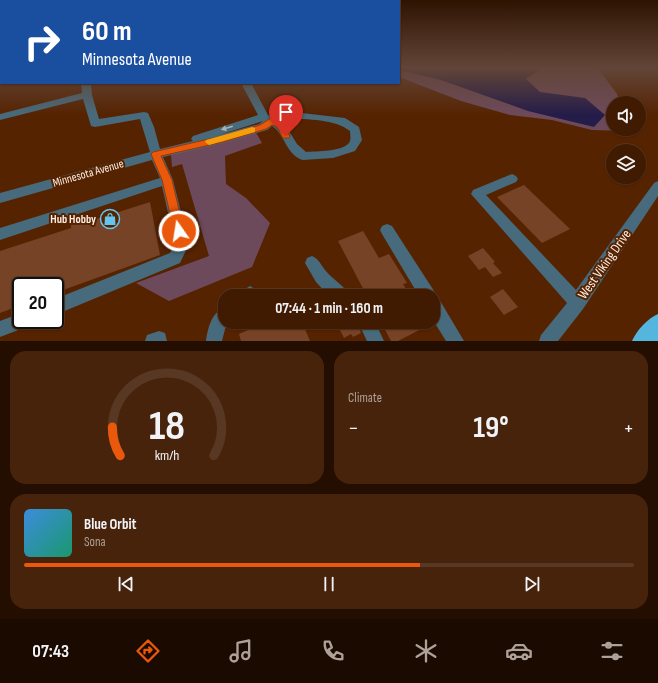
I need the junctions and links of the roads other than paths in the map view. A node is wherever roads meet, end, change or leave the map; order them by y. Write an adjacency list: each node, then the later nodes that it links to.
1 (86, 84): 3 (street)
2 (247, 84): 5 (street)
3 (86, 95): 4 (street); 6 (street)
4 (0, 116)
5 (268, 119): 5 (street, Minnesota Avenue); 6 (street, Minnesota Avenue)
6 (156, 154): 8 (street); 10 (street, Minnesota Avenue)
7 (512, 179): 17 (street)
8 (167, 180): 12 (street); 16 (street)
9 (658, 186): 17 (street, West Viking Drive)
10 (0, 198)
11 (387, 230): 15 (street)
12 (0, 234)
13 (312, 263): 14 (street)
14 (332, 289)
15 (424, 289)
16 (64, 303)
17 (577, 303): 30 (street, West Viking Drive)
18 (440, 316): 29 (street)
19 (658, 322): 31 (highway)
20 (12, 324): 22 (street)
21 (218, 325): 27 (street)
22 (0, 329)
23 (370, 329): 28 (street)
24 (658, 336): 32 (highway)
25 (153, 341): 26 (street)
26 (159, 341)
27 (214, 341)
28 (376, 341)
29 (456, 341)
30 (547, 341)
31 (640, 341)
32 (655, 341)

